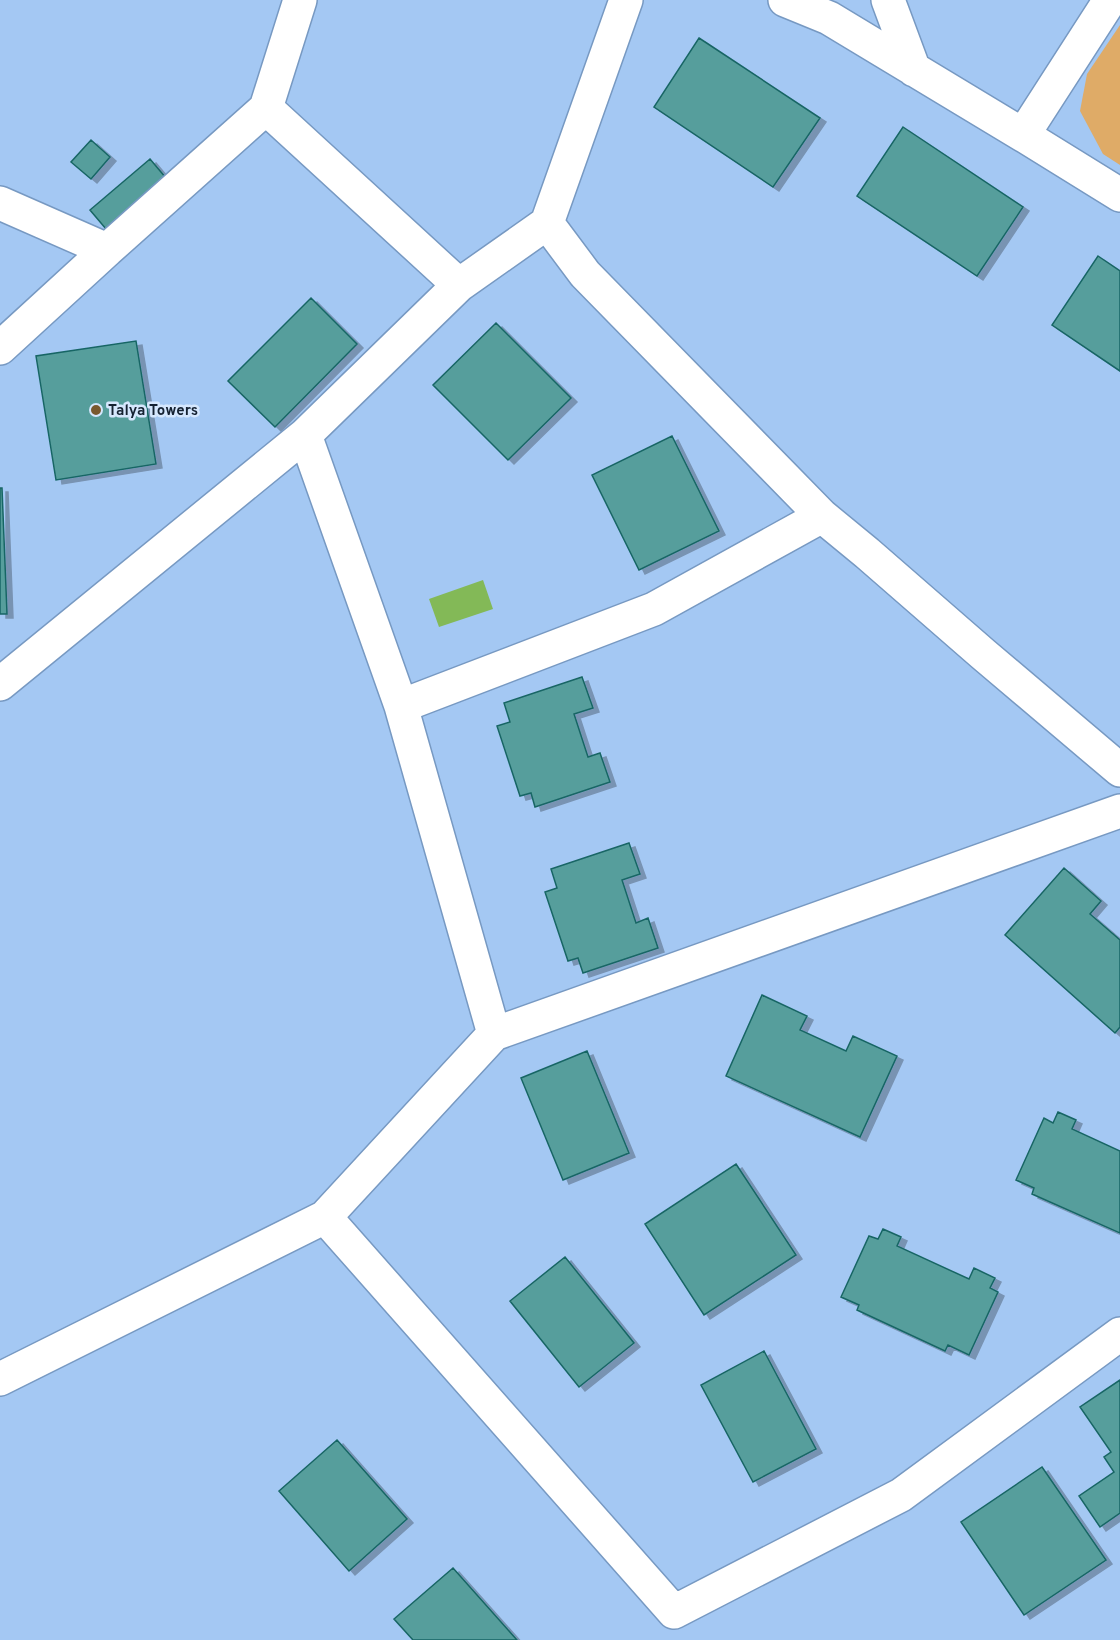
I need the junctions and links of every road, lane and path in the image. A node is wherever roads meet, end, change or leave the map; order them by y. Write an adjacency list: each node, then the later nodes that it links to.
1 (300, 0): 7 (street)
2 (626, 0): 11 (street)
3 (785, 0): 6 (street)
4 (888, 0): 6 (street)
5 (1110, 0): 8 (street)
6 (914, 70): 8 (street)
7 (266, 108): 12 (street); 13 (street)
8 (1023, 135): 9 (street)
9 (1120, 195)
10 (0, 203): 12 (street)
11 (547, 223): 13 (street); 16 (street)
12 (107, 250): 14 (street)
13 (459, 285): 15 (street)
14 (0, 348)
15 (305, 435): 17 (street); 18 (street)
16 (822, 516): 18 (street); 19 (street)
17 (0, 684)
18 (400, 706): 21 (street)
19 (1120, 770)
20 (1120, 811): 21 (street)
21 (494, 1034): 22 (street)
22 (325, 1217): 23 (street); 24 (street)
23 (1120, 1334)
24 (0, 1379)

